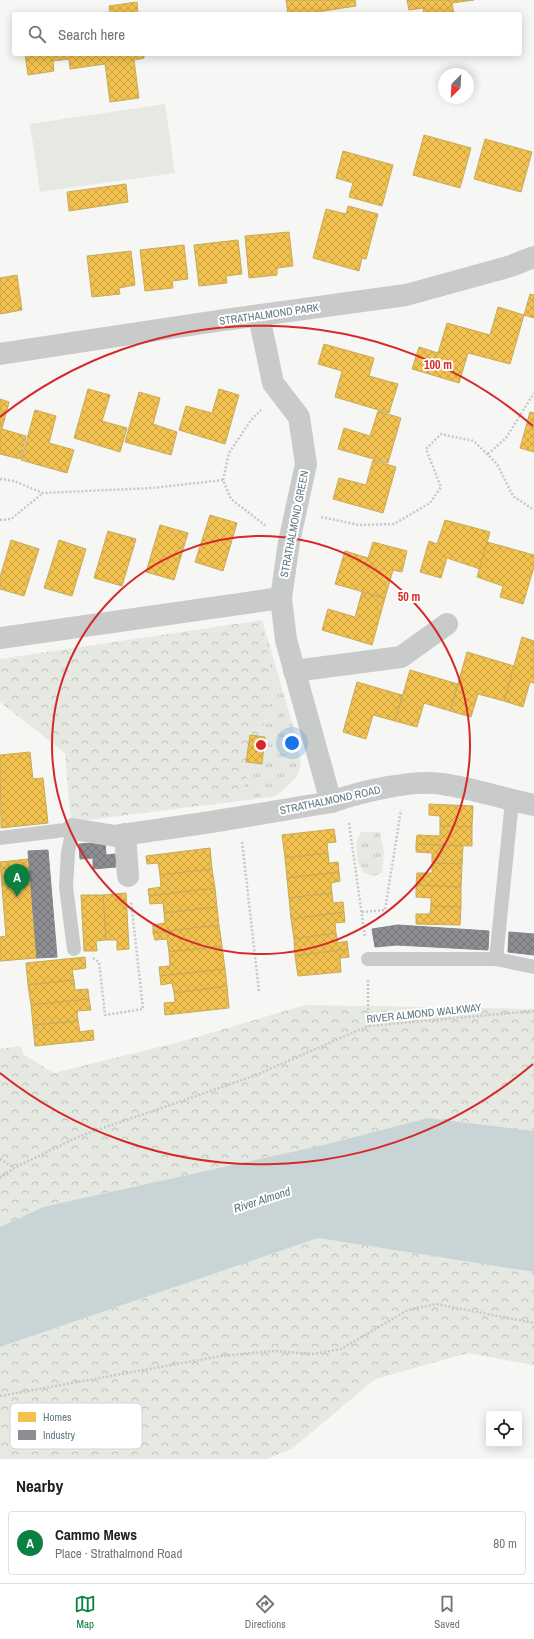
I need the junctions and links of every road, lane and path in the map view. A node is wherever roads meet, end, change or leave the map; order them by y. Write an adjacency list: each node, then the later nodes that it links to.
1 (534, 257): 2 (street, STRATHALMOND PARK)
2 (259, 316): 3 (street, STRATHALMOND PARK); 4 (street, STRATHALMOND GREEN)
3 (0, 354)
4 (281, 393): 8 (path); 11 (street, STRATHALMOND GREEN)
5 (534, 393): 6 (path)
6 (488, 454): 10 (path); 11 (path)
7 (0, 479): 9 (path)
8 (223, 480): 9 (path); 13 (path)
9 (43, 493): 12 (path)
10 (534, 510)
11 (295, 511): 13 (street, STRATHALMOND GREEN)
12 (0, 520)
13 (289, 542): 14 (street, STRATHALMOND GREEN)
14 (281, 598): 16 (street); 17 (street, STRATHALMOND GREEN)
15 (447, 624): 17 (street)
16 (0, 638)
17 (294, 671): 19 (street, STRATHALMOND GREEN)
18 (405, 784): 19 (street, STRATHALMOND ROAD); 20 (street, STRATHALMOND ROAD); 27 (path)
19 (338, 799): 22 (street, STRATHALMOND ROAD); 27 (path)
20 (512, 801): 21 (street, STRATHALMOND ROAD); 30 (lane)
21 (534, 805)
22 (239, 817): 24 (street, STRATHALMOND ROAD); 32 (path)
23 (73, 829): 24 (street, STRATHALMOND ROAD); 25 (lane, STRATHALMOND ROAD); 28 (lane)
24 (125, 834): 26 (street)
25 (0, 838)
26 (128, 876): 28 (path)
27 (362, 912): 29 (path)
28 (74, 949)
29 (368, 959): 30 (lane); 34 (path)
30 (496, 959): 31 (lane)
31 (534, 967)
32 (259, 991)
33 (534, 1011): 34 (path, RIVER ALMOND WALKWAY)
34 (368, 1026): 36 (path, RIVER ALMOND WALKWAY)
35 (0, 1159): 36 (path)
36 (14, 1168): 37 (path)
37 (0, 1178)
38 (534, 1323): 39 (path)
39 (0, 1396)

